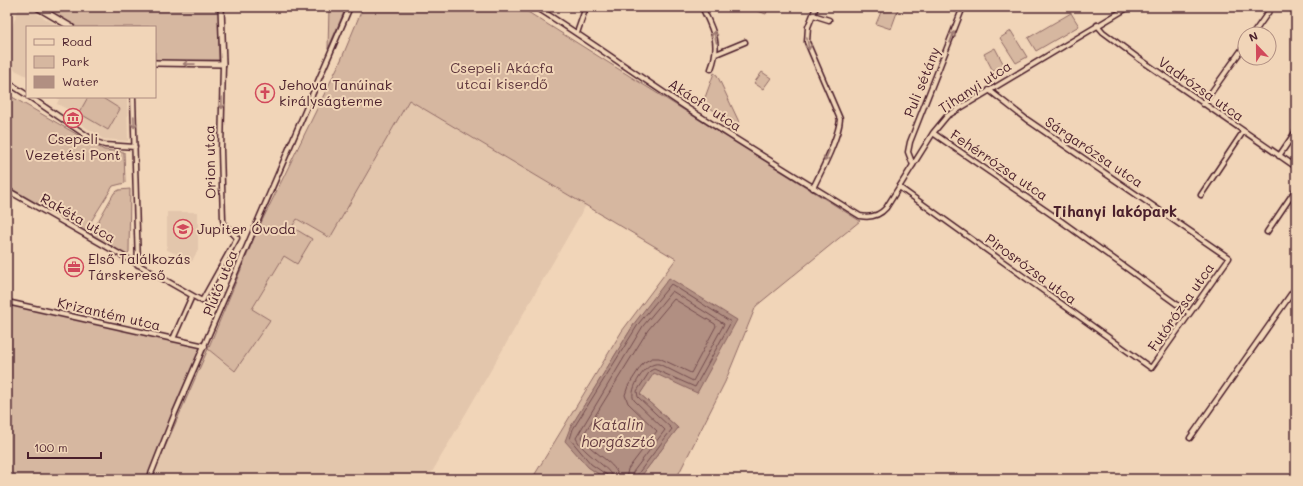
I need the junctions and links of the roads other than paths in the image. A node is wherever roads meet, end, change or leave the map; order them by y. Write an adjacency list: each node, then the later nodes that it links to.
1 (37, 7): 14 (street)
2 (221, 7): 21 (street, Orion utca)
3 (350, 7): 51 (street, Plútó utca)
4 (536, 7): 16 (street, Akácfa utca)
5 (586, 7): 16 (street)
6 (702, 7): 18 (street, one-way to 6)
7 (816, 7): 11 (street)
8 (963, 7): 34 (street, Puli sétány, one-way to 8)
9 (1129, 7): 13 (street, Tihanyi utca)
10 (1272, 7): 15 (street)
11 (813, 15): 12 (street); 37 (street, one-way to 37)
12 (829, 20)
13 (1097, 25): 24 (street, Tihanyi utca); 28 (street, Vadrózsa utca)
14 (69, 26)
15 (1259, 26)
16 (577, 33): 37 (street, Akácfa utca)
17 (745, 42): 18 (street)
18 (716, 54): 22 (street)
19 (1237, 56): 28 (street)
20 (156, 63): 21 (street, one-way to 20)
21 (223, 64): 47 (street, Orion utca, one-way to 47)
22 (711, 69)
23 (7, 82): 25 (street)
24 (989, 90): 31 (street, Tihanyi utca); 43 (street, Sárgarózsa utca)
25 (26, 94)
26 (31, 98): 32 (street)
27 (133, 98): 32 (street, one-way to 32)
28 (1203, 104): 30 (street, Vadrózsa utca)
29 (1296, 131): 33 (street)
30 (1243, 132): 33 (street, Vadrózsa utca); 40 (street)
31 (933, 133): 34 (street, Tihanyi utca); 49 (street, Fehérrózsa utca)
32 (134, 147): 44 (street)
33 (1279, 156): 35 (street, Vadrózsa utca)
34 (913, 165): 36 (street, Tihanyi utca)
35 (1296, 167)
36 (899, 187): 41 (street, Tihanyi utca); 52 (street, Pirosrózsa utca)
37 (813, 188): 41 (street, Akácfa utca)
38 (1296, 189): 42 (street)
39 (7, 190): 44 (street, Rakéta utca)
40 (1200, 195)
41 (865, 217)
42 (1267, 232)
43 (1228, 258): 49 (street, Futórózsa utca)
44 (138, 265): 46 (street, Rakéta utca)
45 (1296, 287): 53 (street)
46 (192, 296): 47 (street, Rakéta utca); 50 (street)
47 (202, 301)
48 (7, 302): 50 (street, Krizantém utca)
49 (1189, 313): 52 (street, Futórózsa utca)
50 (173, 339): 51 (street, Krizantém utca)
51 (205, 346): 54 (street, Plútó utca)
52 (1151, 368)
53 (1190, 438)
54 (149, 479)

